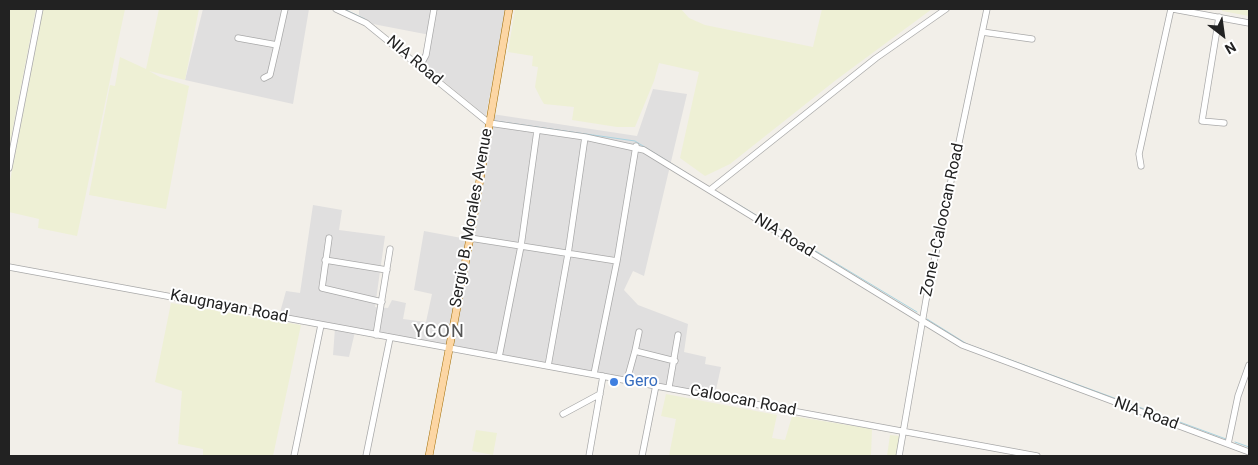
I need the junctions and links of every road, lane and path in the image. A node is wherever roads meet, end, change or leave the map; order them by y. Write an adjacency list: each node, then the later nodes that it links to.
1 (40, 9): 23 (street)
2 (285, 9): 14 (street)
3 (336, 9): 15 (street, NIA Road)
4 (434, 9): 15 (street)
5 (509, 9): 17 (main road, Sergio B. Morales Avenue)
6 (946, 9): 24 (street)
7 (987, 9): 11 (street, Zone I-Caloocan Road)
8 (1172, 9): 9 (street); 22 (street)
9 (1218, 17): 10 (street); 18 (street)
10 (1249, 23)
11 (982, 32): 13 (street); 35 (street, Zone I-Caloocan Road)
12 (238, 38): 14 (street)
13 (1032, 40)
14 (277, 45): 16 (street)
15 (421, 64): 17 (street, NIA Road)
16 (264, 78)
17 (489, 123): 19 (street, NIA Road); 26 (main road, Sergio B. Morales Avenue)
18 (1224, 123)
19 (538, 131): 20 (street, NIA Road); 27 (street)
20 (585, 137): 21 (street, NIA Road); 29 (street)
21 (636, 146): 24 (street, NIA Road); 31 (street)
22 (1140, 166)
23 (9, 168)
24 (710, 190): 35 (street, NIA Road)
25 (329, 238): 30 (street)
26 (470, 238): 27 (street); 41 (main road, Sergio B. Morales Avenue)
27 (521, 246): 29 (street); 43 (street)
28 (390, 249): 33 (street)
29 (568, 254): 31 (street); 45 (street)
30 (325, 260): 33 (street); 34 (street)
31 (617, 261): 47 (street)
32 (9, 267): 36 (street, Kaugnayan Road)
33 (387, 270): 34 (street)
34 (382, 302): 39 (street)
35 (923, 321): 54 (street, Zone I-Caloocan Road); 55 (street, NIA Road)
36 (321, 325): 39 (street, Kaugnayan Road); 57 (street)
37 (639, 332): 42 (street)
38 (678, 334): 44 (street)
39 (376, 335): 40 (street, Kaugnayan Road)
40 (390, 338): 41 (street, Kaugnayan Road); 58 (street)
41 (448, 349): 43 (street, Caloocan Road); 59 (main road, Sergio B. Morales Avenue)
42 (635, 351): 44 (street); 49 (street)
43 (498, 357): 45 (street, Caloocan Road)
44 (675, 361): 51 (street)
45 (548, 366): 47 (street, Caloocan Road)
46 (1249, 366): 55 (street)
47 (594, 374): 48 (street, Caloocan Road)
48 (603, 376): 49 (street, Caloocan Road); 52 (street)
49 (627, 380): 50 (street, Caloocan Road)
50 (656, 385): 51 (street, Caloocan Road); 61 (street)
51 (669, 387): 54 (street, Caloocan Road)
52 (600, 394): 53 (street); 60 (street)
53 (563, 414)
54 (903, 432): 62 (street, Zone I-Caloocan Road); 63 (street, Caloocan Road)
55 (1228, 444): 56 (street, NIA Road)
56 (1249, 452)
57 (294, 456)
58 (366, 456)
59 (428, 456)
60 (589, 456)
61 (642, 456)
62 (899, 456)
63 (1036, 456)

